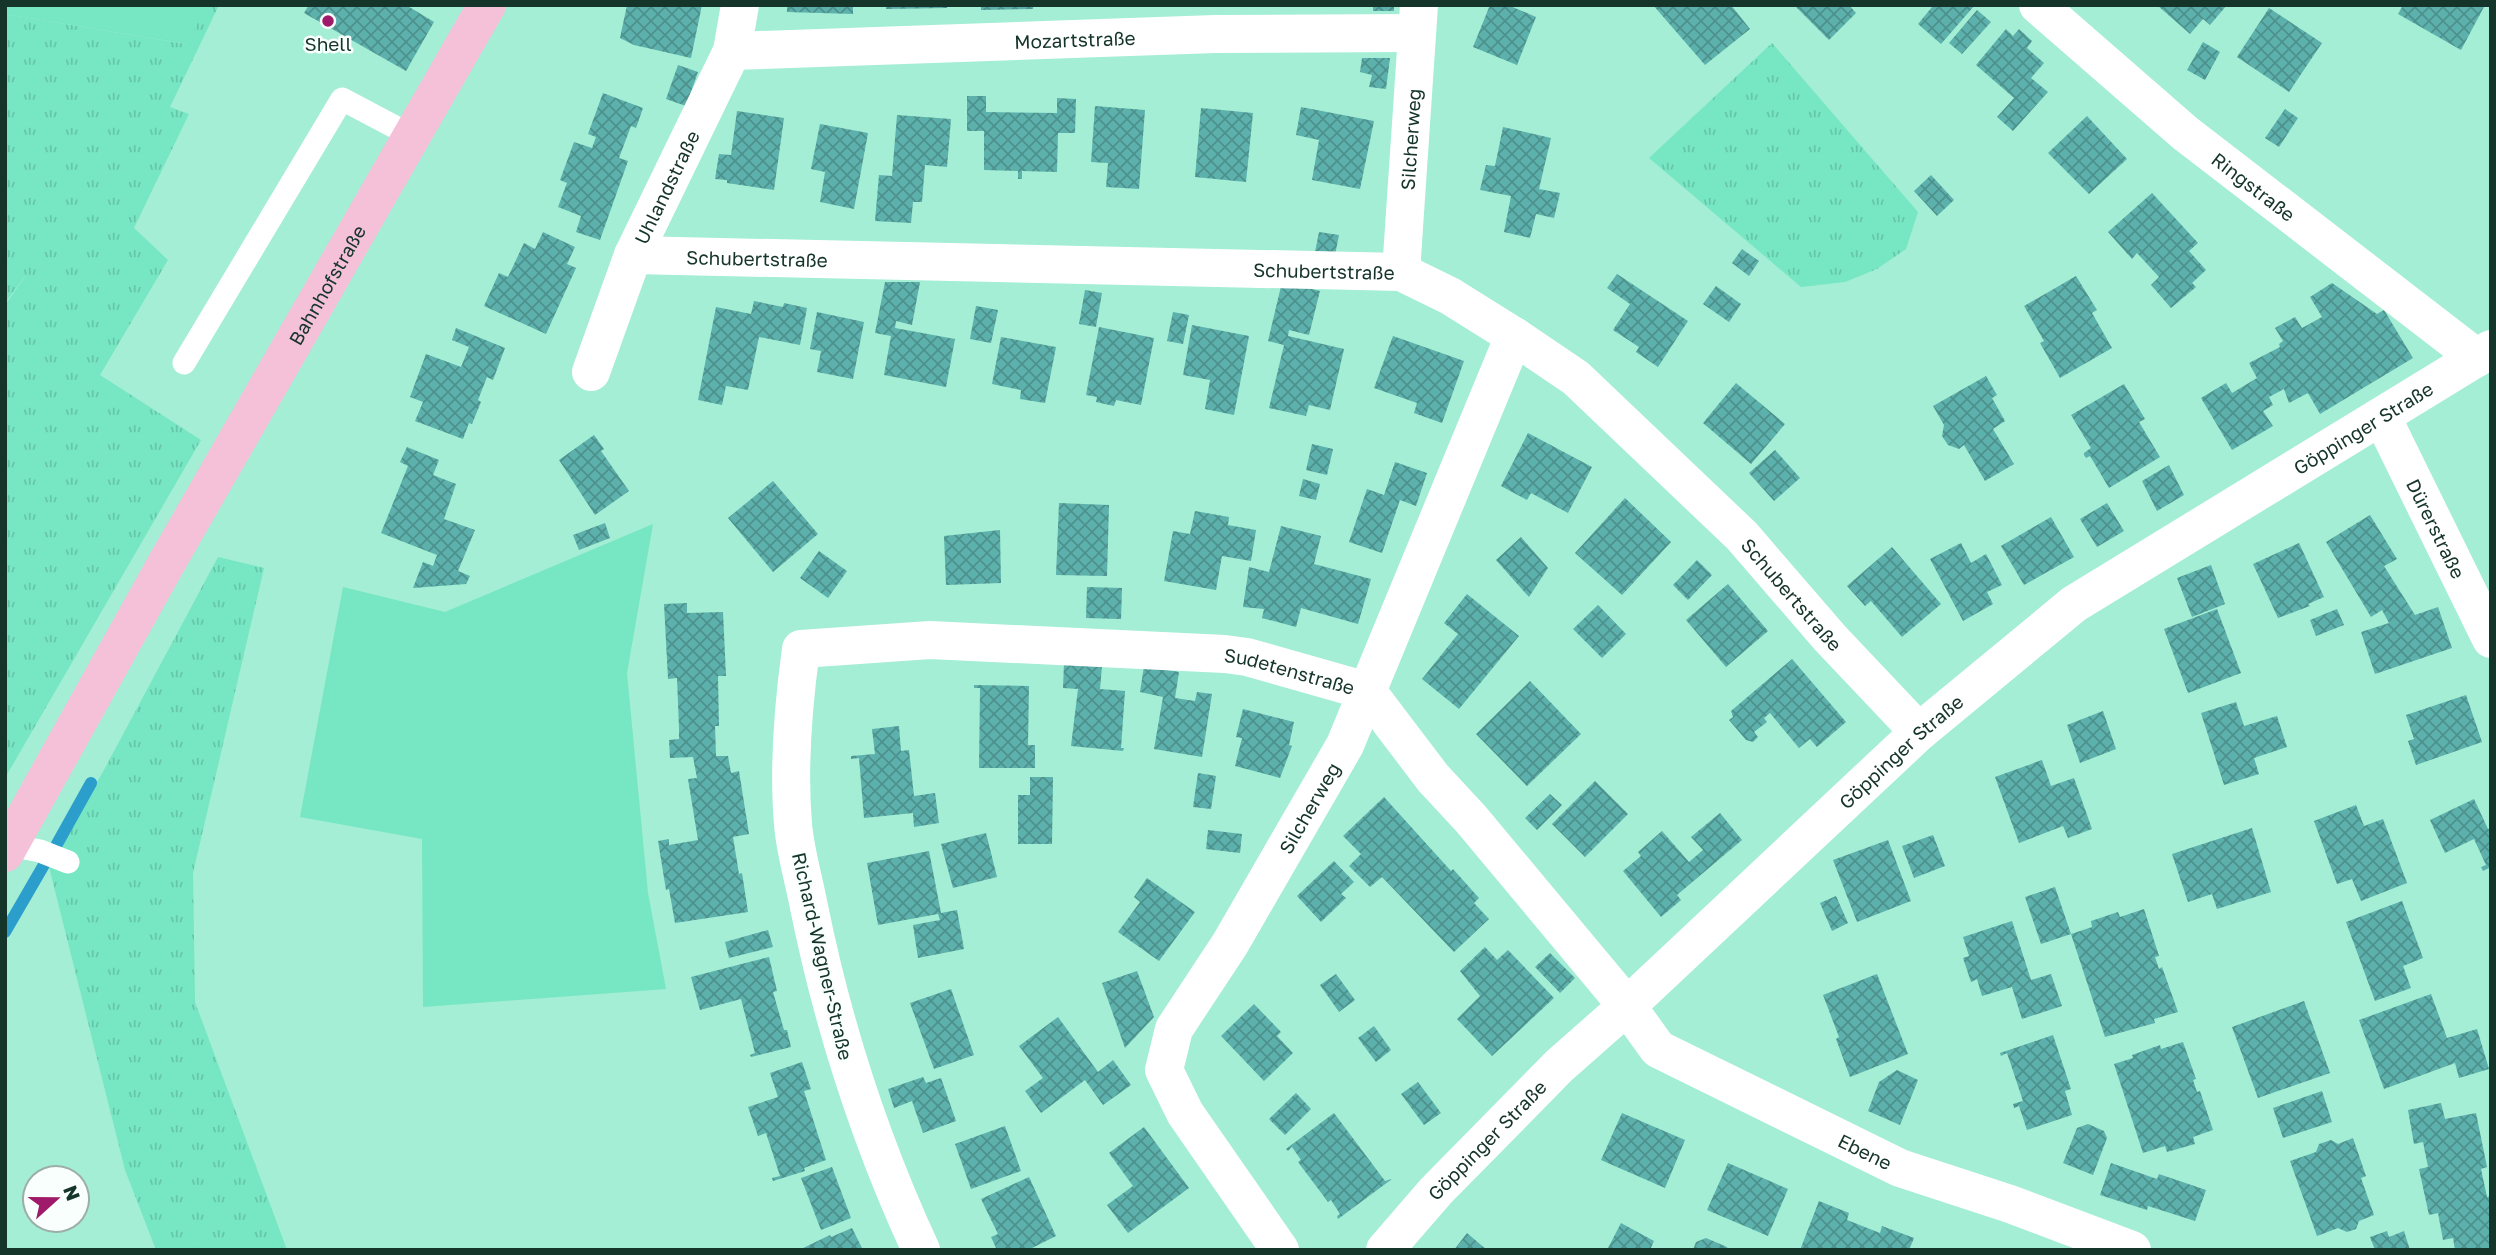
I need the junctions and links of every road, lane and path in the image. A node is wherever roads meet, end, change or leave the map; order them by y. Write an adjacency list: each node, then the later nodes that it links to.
1 (487, 5): 6 (main road, Bahnhofstraße)
2 (740, 5): 5 (street, Uhlandstraße)
3 (2038, 5): 10 (street, Ringstraße)
4 (1418, 19): 5 (street, Mozartstraße); 8 (street, Silcherweg)
5 (732, 51): 7 (street, Uhlandstraße)
6 (412, 136): 11 (lane); 18 (main road, Bahnhofstraße)
7 (633, 255): 8 (street, Schubertstraße); 12 (street, Uhlandstraße)
8 (1401, 272): 9 (street, Schubertstraße)
9 (1514, 336): 16 (street, Silcherweg); 17 (street, Schubertstraße)
10 (2484, 354): 13 (street, Göppinger Straße)
11 (184, 363)
12 (591, 372)
13 (2382, 417): 14 (street, Dürerstraße); 17 (street, Göppinger Straße)
14 (2491, 639)
15 (801, 649): 16 (street, Sudetenstraße); 21 (street, Richard-Wagner-Straße)
16 (1367, 691): 20 (street, Sudetenstraße); 22 (street, Silcherweg)
17 (1919, 733): 20 (street, Göppinger Straße)
18 (7, 849): 19 (lane)
19 (68, 862)
20 (1627, 1006): 23 (street, Göppinger Straße); 24 (street, Ebene)
21 (921, 1250)
22 (1280, 1250)
23 (1385, 1250)
24 (2132, 1250)

